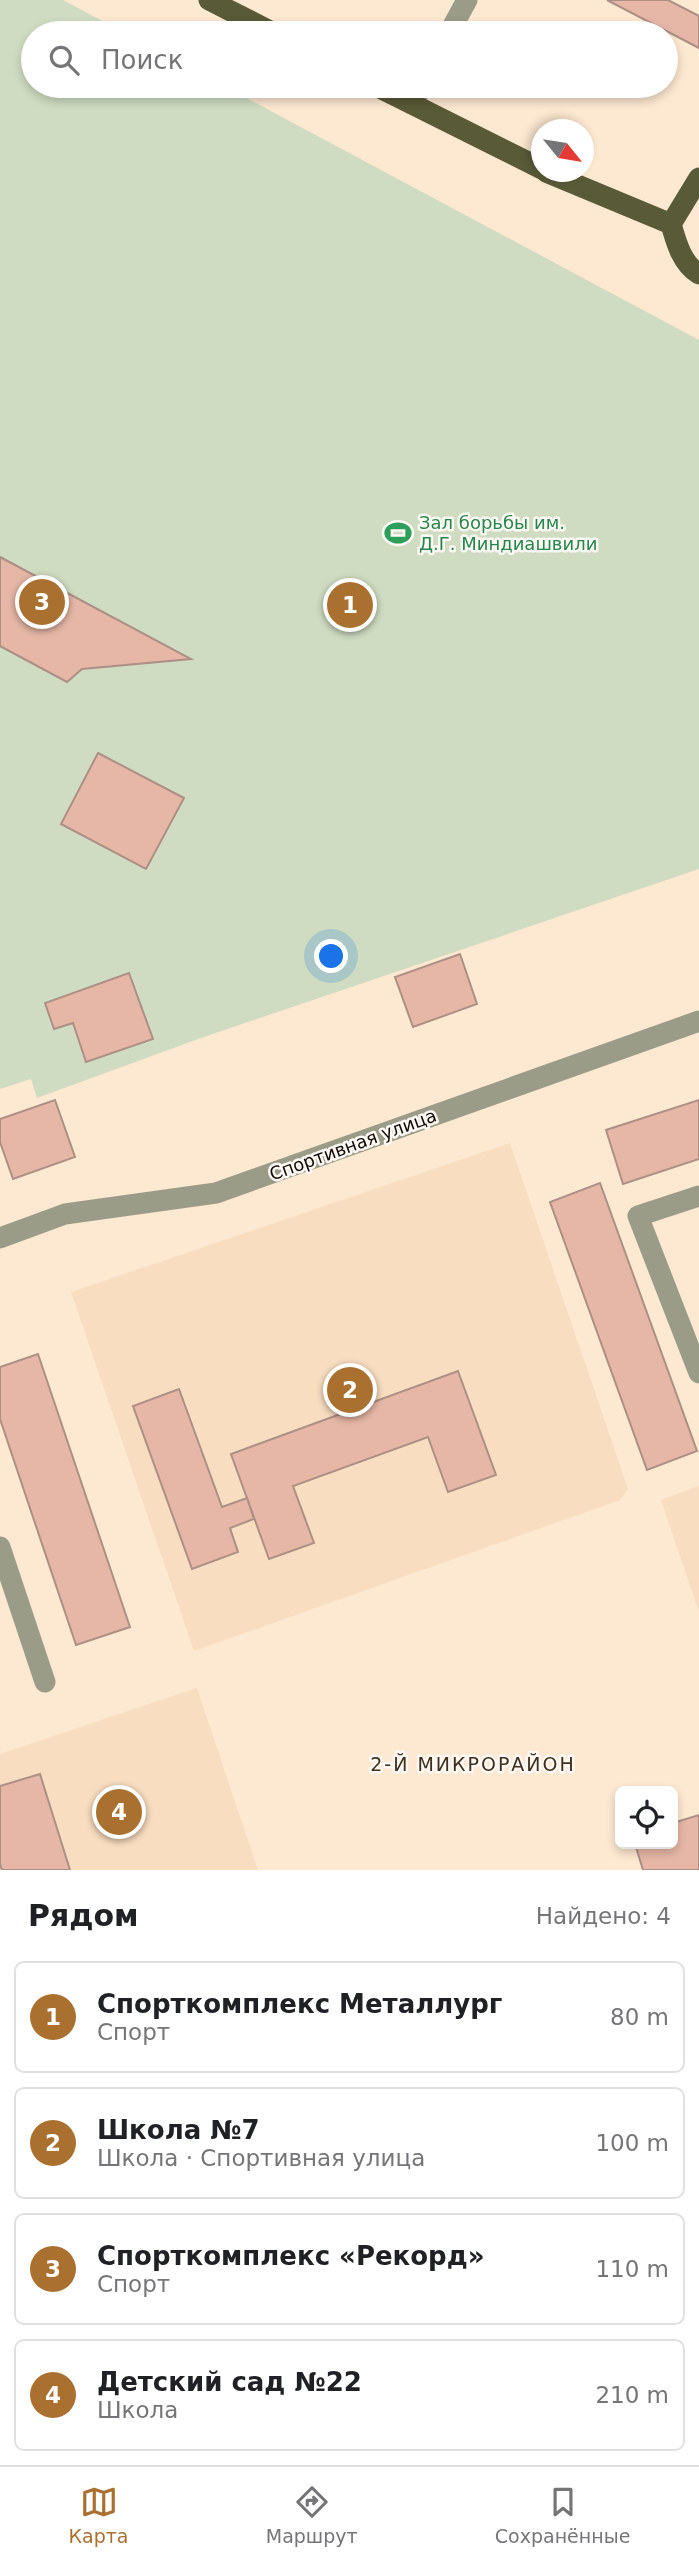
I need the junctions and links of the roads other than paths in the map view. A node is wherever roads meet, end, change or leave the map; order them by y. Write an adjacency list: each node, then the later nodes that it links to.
1 (209, 0): 3 (main road)
2 (467, 0): 4 (street)
3 (250, 21)
4 (456, 21)
5 (422, 98): 6 (main road)
6 (531, 163)
7 (699, 178): 9 (main road)
8 (570, 182): 9 (main road)
9 (671, 224): 10 (main road)
10 (699, 274)
11 (699, 1021): 13 (street, Спортивная улица)
12 (699, 1196): 14 (street)
13 (0, 1238)
14 (699, 1373)
15 (0, 1546): 16 (street)
16 (45, 1682)

